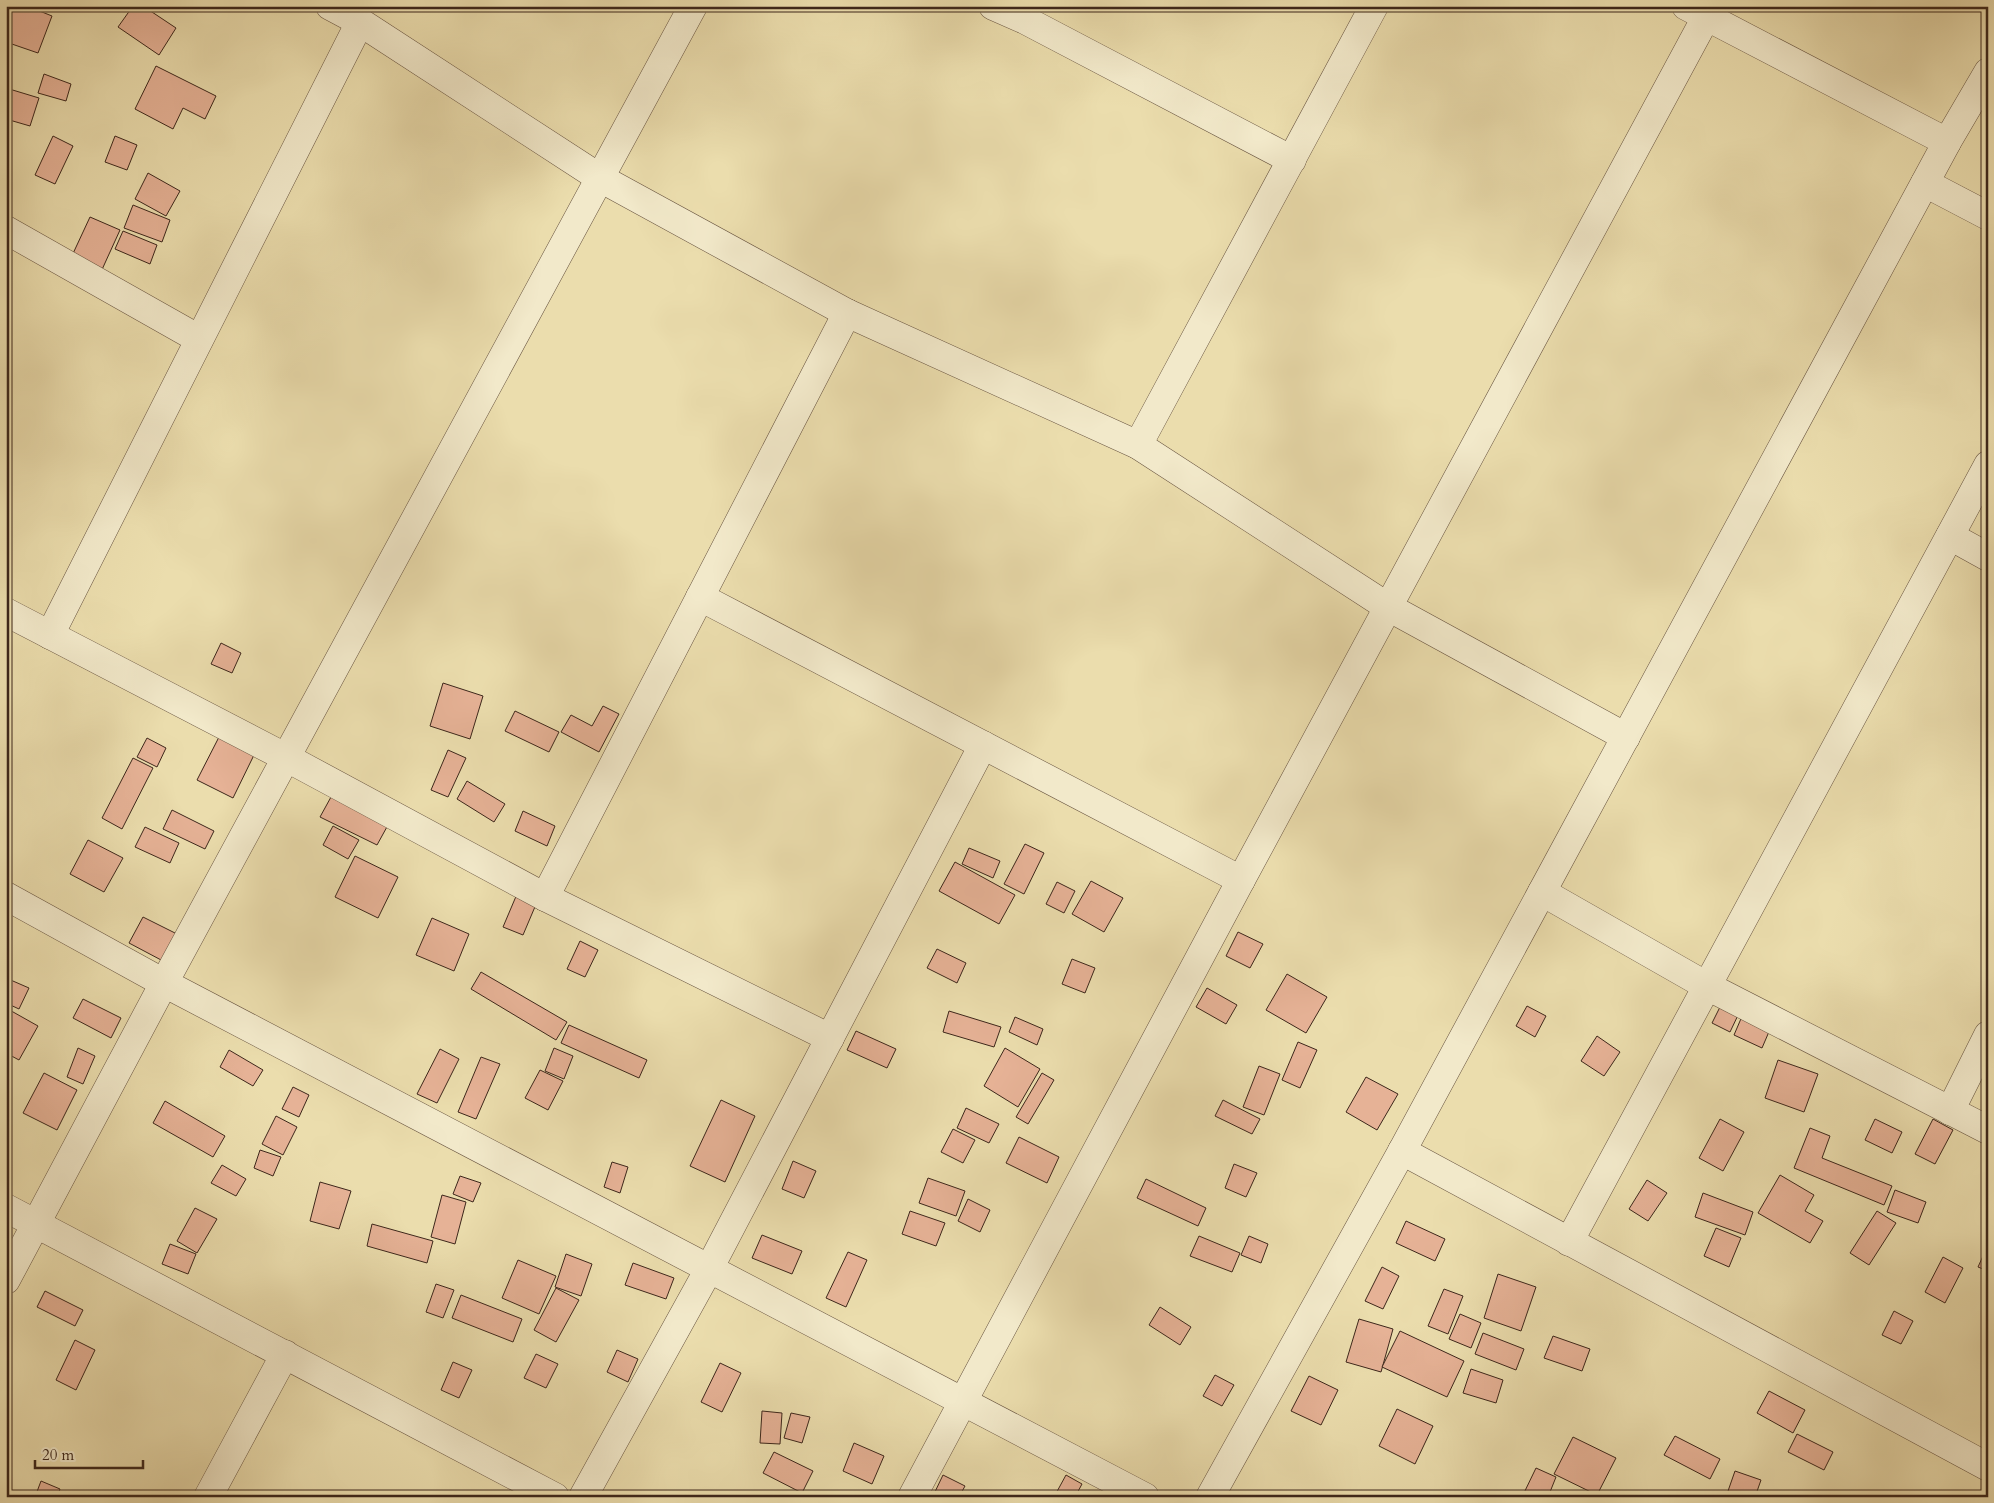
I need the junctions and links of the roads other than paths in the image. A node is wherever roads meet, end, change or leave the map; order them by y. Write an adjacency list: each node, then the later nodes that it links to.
1 (330, 6): 7 (street)
2 (693, 6): 11 (street)
3 (993, 6): 6 (street)
4 (1374, 6): 10 (street)
5 (1701, 10): 9 (street); 22 (street)
6 (1029, 13): 10 (street)
7 (360, 22): 11 (street); 16 (street)
8 (1988, 72): 9 (street)
9 (1947, 142): 12 (street)
10 (1292, 160): 17 (street)
11 (600, 178): 15 (street); 27 (street)
12 (1925, 183): 13 (street); 25 (street)
13 (1988, 216)
14 (6, 230): 16 (street)
15 (847, 313): 17 (street); 21 (street)
16 (198, 339): 24 (street)
17 (1138, 445): 22 (street)
18 (1988, 465): 19 (street)
19 (1950, 536): 20 (street); 33 (street)
20 (1988, 557)
21 (700, 597): 26 (street); 31 (street)
22 (1388, 607): 25 (street); 28 (street)
23 (6, 612): 24 (street)
24 (50, 635): 27 (street)
25 (1626, 737): 29 (street)
26 (983, 745): 28 (street); 35 (street)
27 (287, 758): 31 (street); 32 (street)
28 (1240, 880): 45 (street)
29 (1542, 892): 33 (street); 38 (street)
30 (6, 896): 32 (street)
31 (545, 897): 35 (street)
32 (164, 983): 40 (street); 42 (street)
33 (1707, 986): 36 (street); 41 (street)
34 (1988, 1035): 36 (street)
35 (830, 1038): 42 (street)
36 (1950, 1111): 37 (street)
37 (1988, 1130)
38 (1402, 1151): 41 (street); 52 (street)
39 (6, 1208): 40 (street)
40 (37, 1224): 43 (street); 44 (street)
41 (1569, 1242): 46 (street)
42 (708, 1269): 45 (street); 49 (street)
43 (6, 1280)
44 (285, 1354): 47 (street); 48 (street)
45 (965, 1401): 50 (street); 51 (street)
46 (1988, 1467)
47 (208, 1497)
48 (555, 1497)
49 (583, 1497)
50 (912, 1497)
51 (1145, 1497)
52 (1210, 1497)

